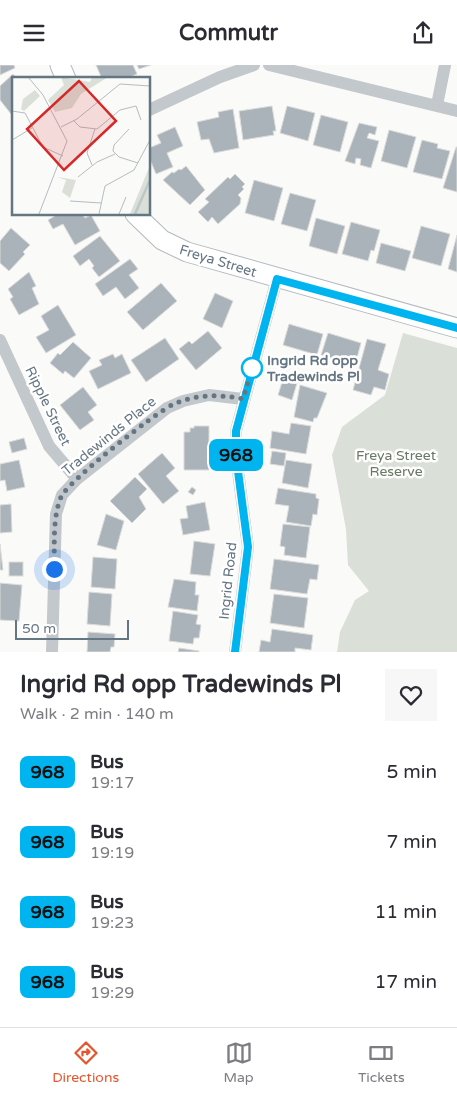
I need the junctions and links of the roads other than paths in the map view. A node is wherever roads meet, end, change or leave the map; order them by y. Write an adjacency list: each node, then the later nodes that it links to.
1 (60, 65): 5 (street)
2 (254, 65): 7 (street)
3 (269, 65): 6 (street)
4 (445, 65): 6 (street)
5 (65, 77)
6 (437, 105): 8 (street)
7 (150, 110)
8 (457, 111)
9 (136, 215): 10 (street, Freya Street)
10 (277, 279): 11 (street, Freya Street); 13 (street, Ingrid Road)
11 (457, 328)
12 (0, 340): 14 (street, Ripple Street)
13 (243, 399): 14 (street, Tradewinds Place); 16 (street, Ingrid Road)
14 (77, 479): 15 (street, Tradewinds Place)
15 (52, 652)
16 (235, 652)

